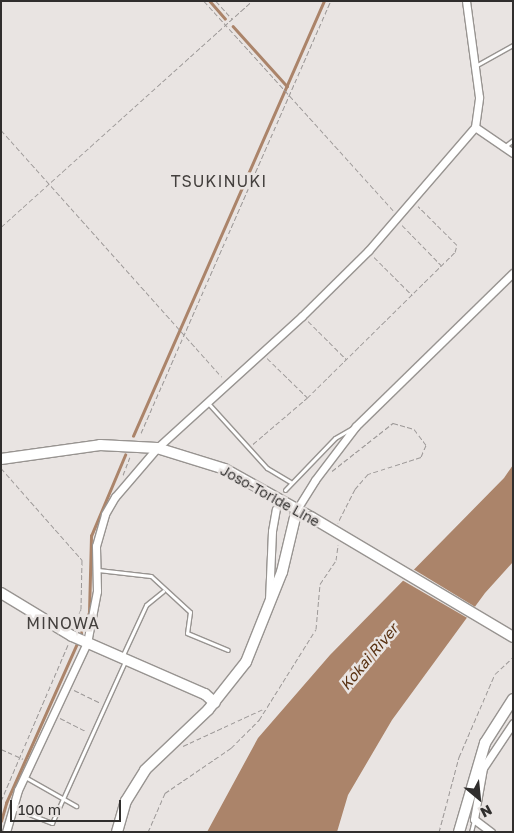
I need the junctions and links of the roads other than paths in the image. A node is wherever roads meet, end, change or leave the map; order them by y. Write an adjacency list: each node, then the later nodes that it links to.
1 (466, 1): 3 (street)
2 (513, 44): 3 (lane)
3 (477, 65): 4 (street)
4 (475, 127): 6 (street); 9 (street)
5 (513, 140): 6 (lane)
6 (504, 147): 7 (street)
7 (513, 153)
8 (513, 273): 10 (street)
9 (208, 403): 11 (street); 13 (lane)
10 (356, 426): 13 (lane); 16 (street)
11 (157, 448): 12 (main road, Joso-Toride Line); 16 (main road, Joso-Toride Line); 17 (street)
12 (1, 459)
13 (290, 482): 14 (lane)
14 (285, 490)
15 (276, 509): 20 (street)
16 (297, 510): 20 (main road); 21 (main road, Joso-Toride Line, bridge)
17 (98, 570): 18 (lane); 22 (street)
18 (164, 591): 23 (lane); 24 (lane)
19 (1, 593): 22 (main road)
20 (270, 606): 26 (main road)
21 (513, 637)
22 (79, 640): 24 (main road); 29 (street)
23 (228, 650)
24 (123, 660): 26 (main road); 30 (lane)
25 (513, 699): 28 (main road)
26 (215, 702): 35 (main road)
27 (513, 723): 28 (street)
28 (480, 767): 33 (street); 36 (main road)
29 (25, 778): 30 (lane); 32 (street)
30 (64, 798): 31 (lane); 32 (lane)
31 (76, 806)
32 (12, 807): 34 (street)
33 (474, 819): 37 (lane); 38 (street)
34 (6, 832)
35 (117, 832)
36 (459, 832)
37 (471, 832)
38 (491, 832)

